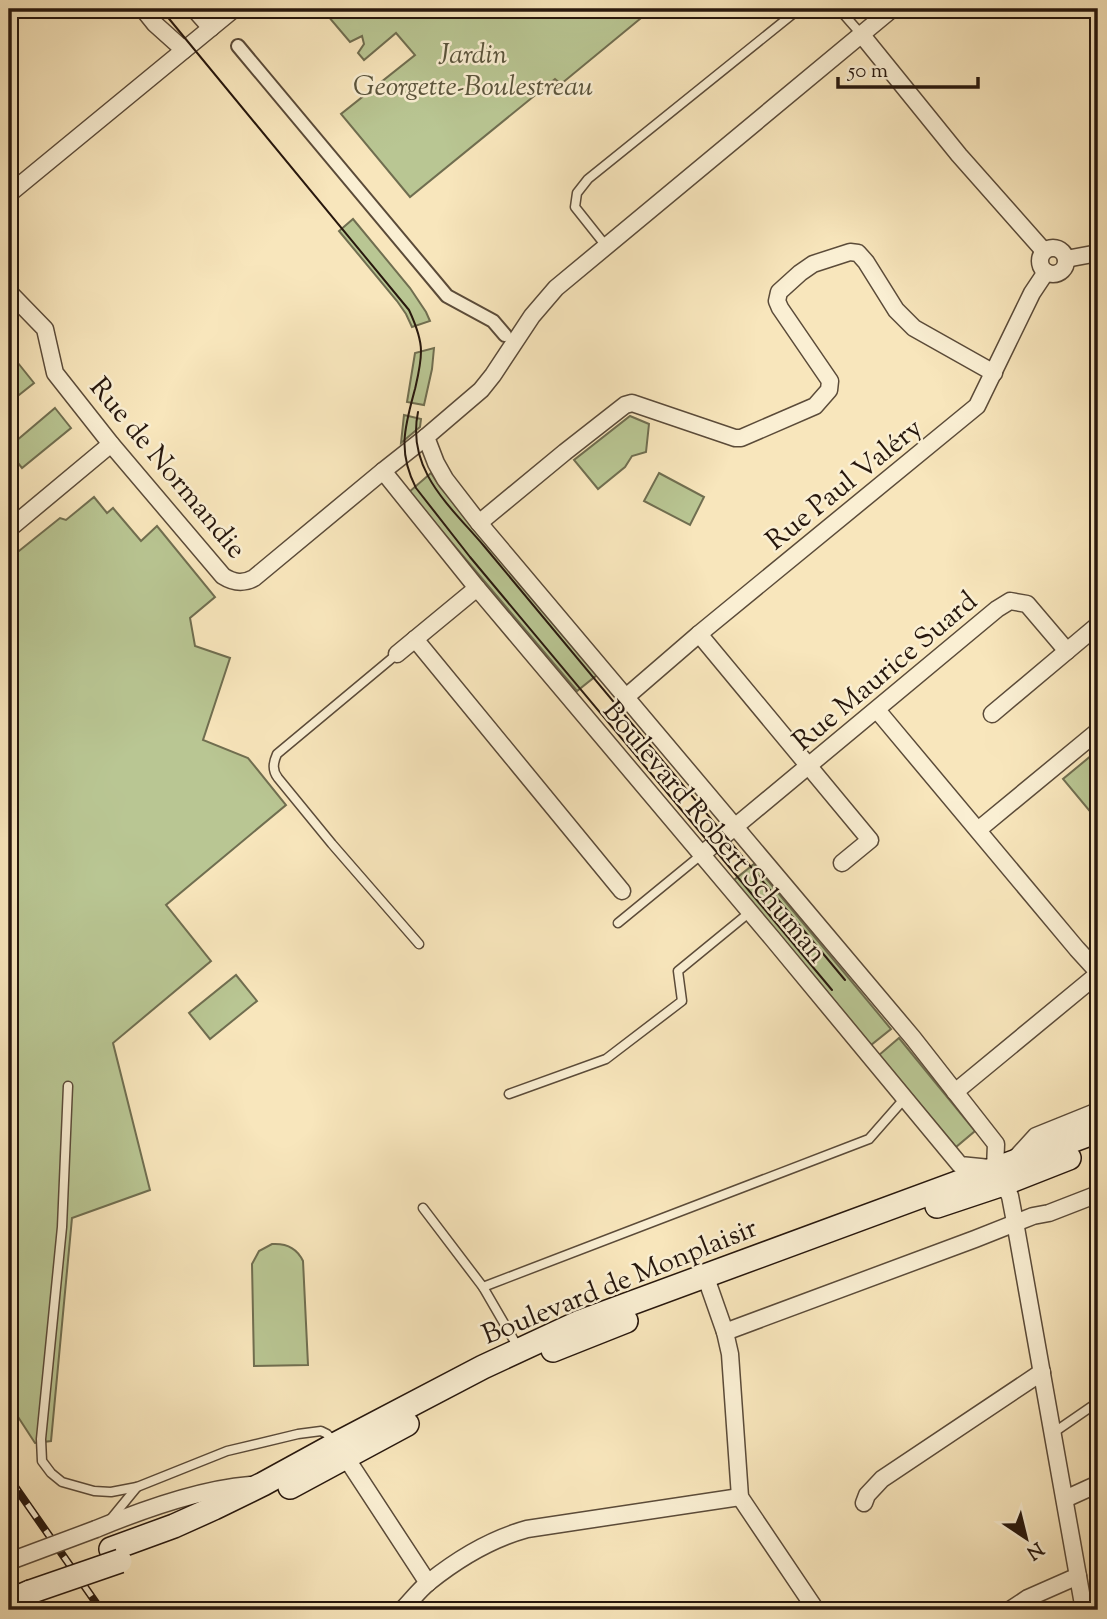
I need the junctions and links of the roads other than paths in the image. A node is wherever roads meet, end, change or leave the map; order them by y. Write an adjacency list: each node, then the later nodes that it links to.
1 (143, 9): 10 (street)
2 (194, 9): 7 (street)
3 (234, 9): 7 (street)
4 (799, 9): 12 (lane)
5 (839, 9): 8 (lane)
6 (892, 9): 8 (street)
7 (211, 28): 10 (street)
8 (861, 34): 12 (street); 14 (street)
9 (238, 46): 19 (street)
10 (184, 50): 11 (street)
11 (9, 194)
12 (606, 246): 19 (street)
13 (1098, 247): 15 (street)
14 (1044, 251): 16 (street); 17 (street)
15 (1098, 254): 16 (street)
16 (1066, 259): 17 (street, Rue Paul Valéry)
17 (1046, 272): 20 (street, Rue Paul Valéry)
18 (9, 292): 22 (street, Rue de Normandie)
19 (510, 338): 21 (street)
20 (994, 373): 24 (street); 28 (street, Rue Paul Valéry)
21 (426, 437): 23 (street); 24 (street, Boulevard Robert Schuman)
22 (111, 444): 23 (street, Rue de Normandie); 25 (street)
23 (383, 471): 26 (street, Boulevard Robert Schuman)
24 (480, 523): 32 (street, Boulevard Robert Schuman)
25 (9, 529)
26 (477, 588): 29 (street); 39 (street, Boulevard Robert Schuman)
27 (1098, 625): 30 (street)
28 (699, 634): 32 (street, Rue Paul Valéry); 36 (street)
29 (415, 639): 31 (street); 41 (street)
30 (1067, 651): 33 (street, Rue Maurice Suard); 34 (street)
31 (397, 654): 44 (lane)
32 (626, 697): 37 (street, Boulevard Robert Schuman)
33 (877, 710): 36 (street, Rue Maurice Suard); 38 (street)
34 (992, 714)
35 (1098, 731): 38 (street)
36 (810, 766): 37 (street, Rue Maurice Suard); 40 (street)
37 (735, 828): 39 (street, Rue Maurice Suard); 47 (street, Boulevard Robert Schuman)
38 (978, 830): 45 (street)
39 (701, 856): 42 (street, Boulevard Robert Schuman); 43 (lane)
40 (842, 863)
41 (621, 891)
42 (750, 912): 48 (lane); 49 (street, Boulevard Robert Schuman)
43 (618, 923)
44 (419, 944)
45 (1098, 973): 47 (street)
46 (68, 1086): 67 (lane)
47 (955, 1092): 53 (street, Boulevard Robert Schuman)
48 (509, 1094)
49 (905, 1098): 53 (street, Boulevard Robert Schuman); 58 (lane)
50 (1098, 1111): 53 (street, Boulevard de Monplaisir)
51 (1098, 1131): 53 (main road, Boulevard de Monplaisir)
52 (1098, 1147): 53 (main road, Boulevard de Monplaisir)
53 (1003, 1172): 56 (street); 57 (main road, Boulevard de Monplaisir)
54 (1098, 1194): 56 (street)
55 (424, 1208): 58 (lane)
56 (1016, 1222): 59 (street); 61 (street)
57 (708, 1283): 59 (street, Boulevard de Monplaisir); 60 (main road, Boulevard de Monplaisir); 64 (main road, Boulevard de Monplaisir)
58 (483, 1287): 60 (lane)
59 (725, 1332): 68 (street, Boulevard de Monplaisir)
60 (519, 1349): 64 (main road, Boulevard de Monplaisir)
61 (1042, 1372): 63 (street); 70 (street)
62 (1098, 1402): 63 (lane)
63 (1053, 1433): 69 (street)
64 (341, 1450): 65 (main road, Boulevard de Monplaisir); 67 (lane); 72 (main road, Boulevard de Monplaisir); 75 (street)
65 (263, 1484): 71 (street, Boulevard de Monplaisir); 72 (main road, Boulevard de Monplaisir)
66 (1098, 1484): 69 (street)
67 (137, 1488): 71 (lane)
68 (740, 1497): 75 (street); 77 (street)
69 (1065, 1499): 73 (street)
70 (864, 1503)
71 (100, 1527): 74 (street, Boulevard de Monplaisir, bridge)
72 (115, 1555): 74 (main road, Boulevard de Monplaisir, bridge)
73 (1078, 1576): 78 (street); 79 (street)
74 (15, 1580)
75 (428, 1583): 76 (street)
76 (402, 1610)
77 (816, 1610)
78 (1010, 1610)
79 (1084, 1610)

